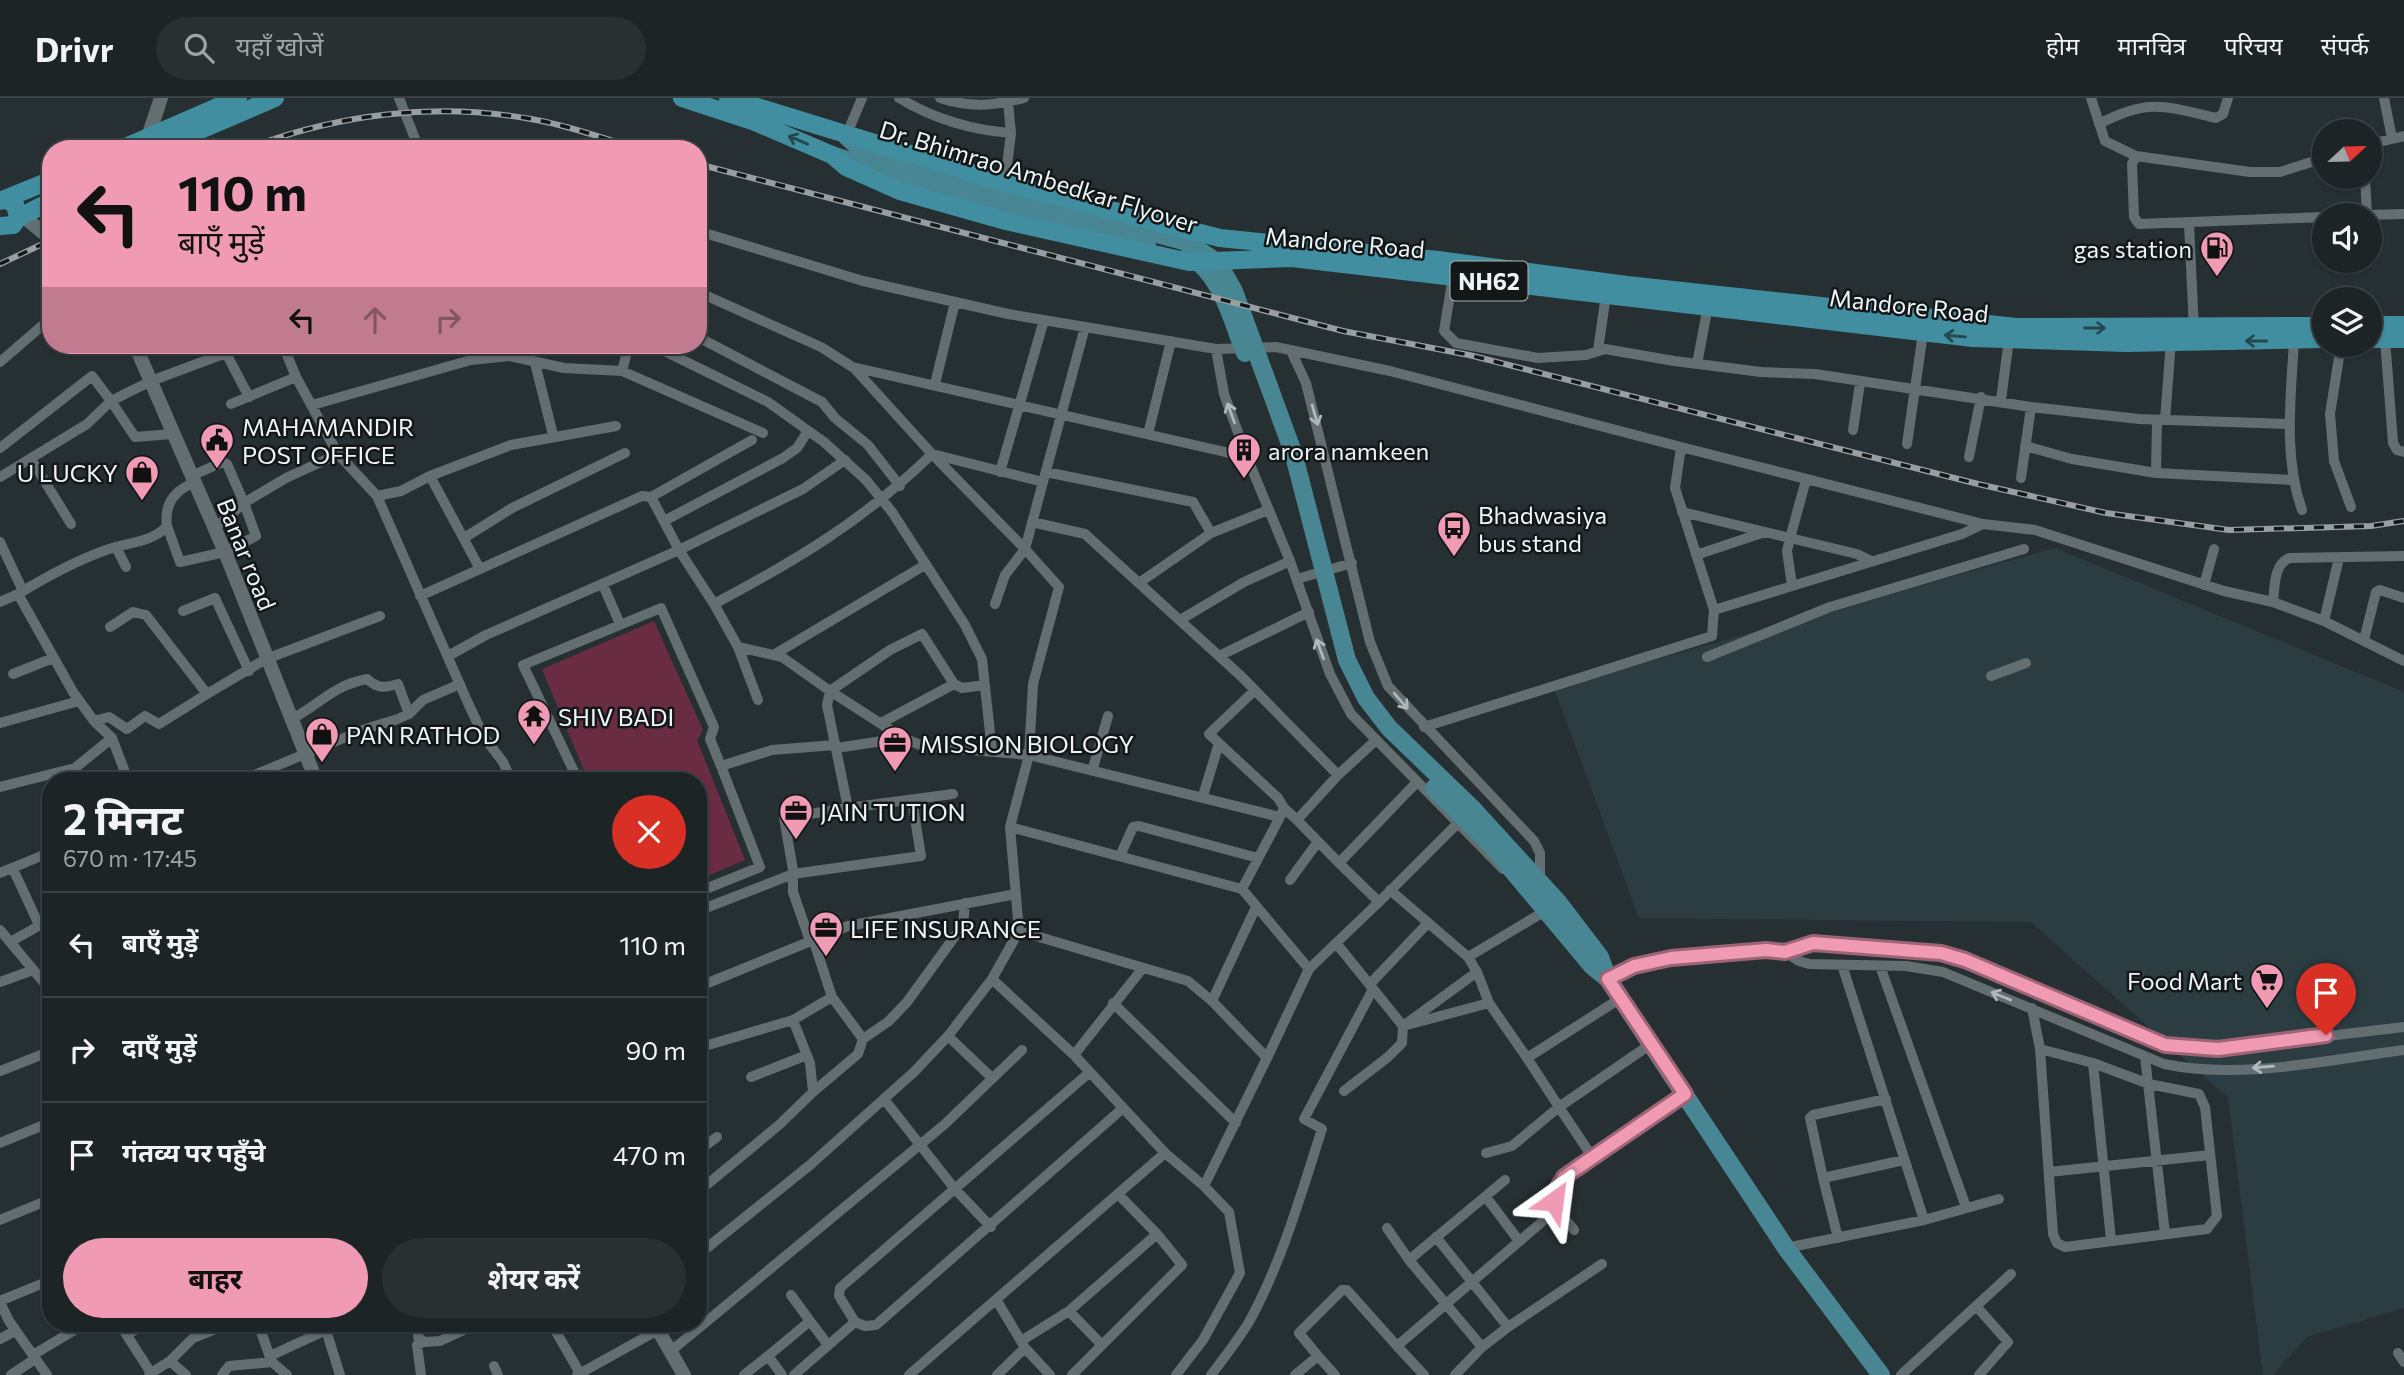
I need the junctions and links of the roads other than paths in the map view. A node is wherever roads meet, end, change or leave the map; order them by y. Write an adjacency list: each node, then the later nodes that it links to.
1 (162, 98): 20 (street)
2 (238, 98): 21 (highway)
3 (275, 98): 22 (highway)
4 (399, 98): 23 (street)
5 (682, 98): 26 (highway, Mandore Road / NH62, one-way to 5)
6 (728, 98): 15 (highway, Mandore Road / NH62)
7 (862, 98): 25 (street)
8 (898, 98): 17 (street)
9 (940, 98): 14 (street)
10 (1024, 98): 14 (street)
11 (2091, 98): 16 (street)
12 (2228, 98): 16 (street)
13 (2384, 98): 19 (street)
14 (1008, 102): 17 (street)
15 (770, 105): 25 (highway, Mandore Road / NH62)
16 (2099, 124): 27 (street)
17 (1011, 133): 29 (street)
18 (2404, 136): 19 (street)
19 (2392, 138): 24 (street)
20 (153, 140)
21 (158, 140)
22 (160, 140)
23 (415, 140)
24 (2382, 141)
25 (853, 148): 26 (main road, Dr. Bhimrao Ambedkar Flyover); 29 (highway, Mandore Road / NH62); 242 (main road, Dr. Bhimrao Ambedkar Flyover)
26 (832, 155): 40 (highway, Mandore Road / NH62)
27 (2136, 156): 28 (street); 37 (street)
28 (2312, 162)
29 (1005, 183): 52 (highway, Mandore Road / NH62, one-way to 52)
30 (42, 184): 31 (highway)
31 (3, 200): 36 (highway)
32 (42, 206): 36 (highway)
33 (2404, 214): 34 (street)
34 (2382, 215)
35 (2312, 218): 37 (street)
36 (9, 223): 39 (street)
37 (2189, 224): 52 (street)
38 (707, 234): 43 (street)
39 (42, 236)
40 (1453, 276): 41 (highway, Mandore Road / NH62); 62 (street)
41 (1606, 295): 44 (highway, Mandore Road / NH62); 62 (street)
42 (707, 296): 75 (street)
43 (955, 302): 45 (street); 80 (street)
44 (1708, 306): 51 (highway, Mandore Road / NH62); 74 (street)
45 (1044, 320): 49 (street); 88 (street)
46 (2404, 324): 47 (highway)
47 (2382, 325)
48 (42, 326): 72 (street)
49 (1085, 327): 58 (street); 90 (street)
50 (2312, 327): 52 (highway, Mandore Road / NH62)
51 (1923, 333): 53 (highway, Mandore Road / NH62, one-way to 51); 81 (street)
52 (2194, 334): 57 (highway, Mandore Road / NH62, one-way to 52); 59 (highway, Mandore Road / NH62)
53 (2009, 339): 59 (highway, Mandore Road / NH62); 84 (street)
54 (2312, 339): 57 (highway, Mandore Road / NH62)
55 (2382, 339): 56 (highway)
56 (2404, 339)
57 (2294, 340): 92 (street)
58 (1171, 341): 61 (street); 98 (street)
59 (2171, 341): 91 (street)
60 (707, 342): 122 (street)
61 (1216, 349): 63 (street); 109 (street, one-way to 61)
62 (1598, 350): 74 (street)
63 (1292, 351): 103 (street); 153 (street, one-way to 153)
64 (139, 354): 78 (street, Banar road)
65 (223, 354): 78 (street)
66 (227, 354): 82 (street)
67 (287, 354): 77 (street)
68 (626, 354): 76 (street)
69 (670, 354): 94 (street)
70 (2339, 357): 127 (street)
71 (2380, 357): 105 (street)
72 (0, 362)
73 (535, 363): 76 (street); 87 (street); 99 (street)
74 (1697, 364): 79 (street)
75 (854, 368): 80 (street); 108 (street)
76 (622, 370): 96 (street)
77 (296, 377): 82 (street); 87 (street)
78 (151, 381): 85 (street); 97 (street, Banar road)
79 (1860, 383): 81 (street); 95 (street)
80 (935, 384): 88 (street)
81 (1917, 391): 83 (street); 101 (street)
82 (249, 397): 86 (street)
83 (1981, 397): 84 (street); 110 (street)
84 (2001, 400): 89 (street)
85 (111, 401): 97 (street); 104 (street); 111 (street)
86 (231, 404)
87 (312, 405): 107 (street)
88 (1019, 405): 90 (street); 113 (street)
89 (2031, 407): 91 (street); 102 (street)
90 (1061, 415): 98 (street); 117 (street)
91 (2161, 420): 92 (street); 114 (street)
92 (2289, 424): 121 (street)
93 (616, 426): 99 (street)
94 (808, 430): 112 (street); 131 (street)
95 (1853, 430)
96 (763, 433)
97 (172, 434): 119 (street, Banar road)
98 (1148, 434): 109 (street)
99 (553, 435): 115 (street)
100 (752, 440): 124 (street)
101 (1907, 444)
102 (2025, 446): 114 (street); 118 (street)
103 (1681, 447): 120 (street); 130 (street)
104 (0, 448)
105 (2404, 452)
106 (625, 453): 139 (street)
107 (338, 454): 123 (street); 126 (street)
108 (932, 454): 113 (street); 122 (street); 143 (street)
109 (1247, 457): 128 (street)
110 (1969, 457)
111 (32, 459): 116 (street); 133 (street)
112 (845, 460): 125 (street); 146 (street)
113 (1000, 472): 117 (street)
114 (2156, 472): 121 (street)
115 (430, 476): 123 (street); 139 (street)
116 (0, 477)
117 (1045, 477): 132 (street); 138 (street)
118 (2021, 478)
119 (192, 480): 126 (street); 135 (street); 136 (street, Banar road)
120 (1806, 480): 134 (street); 140 (street)
121 (2292, 481): 129 (street)
122 (900, 486): 125 (street)
123 (377, 496): 163 (street)
124 (651, 497): 131 (street); 156 (street)
125 (882, 501): 154 (street); 167 (street)
126 (244, 503): 136 (street); 147 (street)
127 (2351, 507)
128 (1268, 510): 138 (street); 151 (street)
129 (2302, 510)
130 (1682, 512): 137 (street); 148 (street)
131 (663, 522): 146 (street)
132 (1032, 522): 143 (street); 158 (street)
133 (71, 524)
134 (1983, 524): 152 (street); 161 (street)
135 (167, 526): 142 (street); 147 (street)
136 (214, 529): 147 (street, Banar road)
137 (1765, 532): 140 (street); 148 (street)
138 (1211, 533): 158 (street)
139 (464, 538): 156 (street)
140 (1790, 538): 152 (street); 160 (street)
141 (0, 542): 162 (street)
142 (116, 547): 155 (street); 162 (street)
143 (1025, 549): 168 (street); 211 (street)
144 (2024, 549): 182 (street)
145 (2214, 549): 161 (street)
146 (679, 550): 159 (street); 167 (street)
147 (225, 552): 184 (street, Banar road)
148 (1696, 555): 169 (street)
149 (2404, 556): 150 (street)
150 (2339, 558): 166 (street); 174 (street)
151 (1290, 561): 157 (street); 173 (street)
152 (1871, 561): 160 (street)
153 (1352, 563): 157 (street); 204 (street, one-way to 204)
154 (925, 565): 179 (street); 192 (street)
155 (126, 567)
156 (480, 569): 163 (street)
157 (1297, 579): 171 (street)
158 (1139, 583): 173 (street)
159 (603, 585): 175 (street); 180 (street)
160 (1792, 585): 169 (street)
161 (2204, 585): 166 (street)
162 (21, 592): 165 (street); 183 (street)
163 (420, 596): 180 (street)
164 (2404, 598): 177 (street)
165 (0, 602)
166 (2273, 602): 174 (street)
167 (714, 604): 178 (street)
168 (995, 604)
169 (1714, 610): 204 (street)
170 (183, 611): 187 (street)
171 (1309, 612): 181 (street); 207 (street, one-way to 171)
172 (380, 616): 184 (street)
173 (1180, 620): 181 (street)
174 (2324, 621): 177 (street)
175 (620, 624): 213 (street); 220 (street)
176 (110, 627): 195 (street)
177 (2364, 640): 185 (street)
178 (738, 647): 179 (street); 196 (street)
179 (775, 654): 194 (street)
180 (448, 656): 190 (street)
181 (1219, 656): 193 (street)
182 (1707, 657)
183 (53, 658): 188 (street); 197 (street)
184 (266, 659): 187 (street); 200 (street, Banar road)
185 (2404, 661)
186 (2026, 663): 189 (street)
187 (249, 671): 195 (street)
188 (13, 674)
189 (1991, 676)
190 (460, 684): 198 (street); 219 (street)
191 (954, 684): 192 (street); 194 (street); 203 (street)
192 (985, 685): 210 (street)
193 (1255, 690): 208 (street); 221 (street)
194 (830, 691): 203 (street); 209 (street)
195 (207, 694): 201 (street)
196 (758, 700)
197 (79, 701): 201 (street); 202 (street)
198 (409, 714): 200 (street); 212 (street)
199 (1108, 716): 214 (street)
200 (290, 720): 212 (street, Banar road)
201 (94, 721): 205 (street)
202 (0, 723)
203 (881, 723): 206 (street)
204 (1424, 727): 242 (street)
205 (112, 738): 215 (street); 216 (street)
206 (903, 738): 209 (street); 210 (street)
207 (1375, 741): 221 (street); 223 (street)
208 (1219, 743): 226 (street); 229 (street)
209 (836, 747): 213 (street); 228 (street)
210 (992, 751): 211 (street)
211 (1029, 755): 214 (street); 232 (street)
212 (305, 756): 217 (street); 218 (street, Banar road)
213 (721, 766): 243 (street)
214 (1093, 768): 226 (street)
215 (59, 772)
216 (125, 772)
217 (263, 772)
218 (312, 772)
219 (507, 772)
220 (574, 772)
221 (1338, 775): 230 (street)
222 (42, 776): 224 (street)
223 (1416, 783): 231 (street); 237 (street)
224 (0, 787)
225 (953, 794): 227 (street)
226 (1203, 796): 229 (street)
227 (912, 800): 228 (street); 240 (street)
228 (848, 808): 240 (street)
229 (1282, 813): 230 (street); 236 (street)
230 (1297, 820): 233 (street)
231 (1457, 824): 242 (street); 245 (street)
232 (1010, 827): 235 (street); 246 (street)
233 (1317, 843): 237 (street); 241 (street)
234 (42, 856): 238 (street)
235 (1120, 856): 236 (street); 244 (street)
236 (1258, 858): 244 (street)
237 (1339, 863): 247 (street)
238 (13, 869): 239 (street); 254 (street)
239 (0, 873)
240 (793, 874): 249 (street); 257 (street)
241 (1290, 880)
242 (1531, 882): 251 (main road); 269 (main road)
243 (707, 888)
244 (1241, 888): 250 (street)
245 (1390, 890): 247 (street); 253 (street)
246 (1016, 894): 248 (street); 256 (street)
247 (1379, 902): 259 (street)
248 (965, 903): 257 (street); 284 (street)
249 (707, 907)
250 (1256, 907): 265 (street); 276 (street)
251 (1547, 910): 261 (street); 269 (main road)
252 (42, 924): 254 (street)
253 (1427, 924): 261 (street); 273 (street)
254 (39, 925): 258 (street)
255 (0, 930): 258 (street)
256 (1019, 932): 264 (street); 268 (street)
257 (811, 940): 272 (street); 274 (street)
258 (10, 942): 266 (street)
259 (1336, 943): 265 (street); 273 (street)
260 (1785, 952): 262 (street); 269 (street); 282 (street)
261 (1468, 957): 267 (street)
262 (1842, 965): 263 (street); 306 (street)
263 (1880, 966): 279 (street, one-way to 263); 332 (street)
264 (1142, 969): 276 (street); 277 (street)
265 (1309, 969): 294 (street)
266 (33, 970): 270 (street); 271 (street)
267 (1477, 972): 278 (street); 281 (street)
268 (992, 979): 283 (street); 292 (street)
269 (1608, 979): 275 (main road)
270 (42, 980)
271 (0, 982)
272 (707, 983)
273 (1372, 986): 281 (street); 407 (street)
274 (832, 997): 280 (street); 284 (street)
275 (1621, 998): 285 (main road); 295 (street)
276 (1212, 1001): 294 (street)
277 (1113, 1003): 292 (street); 309 (street)
278 (1489, 1003): 281 (street); 295 (street)
279 (2032, 1008): 287 (street); 293 (street)
280 (793, 1020): 286 (street); 291 (street)
281 (1404, 1026): 302 (street)
282 (2404, 1027)
283 (948, 1036): 300 (street); 305 (street)
284 (863, 1039): 303 (street)
285 (1651, 1044): 304 (main road); 307 (street)
286 (707, 1045)
287 (2040, 1049): 296 (street); 322 (street)
288 (2404, 1050): 293 (street, one-way to 293)
289 (1022, 1051): 300 (street)
290 (42, 1054): 297 (street)
291 (807, 1055): 299 (street); 303 (street)
292 (1074, 1055): 298 (street)
293 (2146, 1056): 301 (street)
294 (1267, 1058): 309 (street)
295 (1527, 1058): 307 (street)
296 (2093, 1063): 301 (street); 321 (street)
297 (1, 1068)
298 (1090, 1072): 308 (street); 327 (street)
299 (751, 1077)
300 (992, 1078): 313 (street)
301 (2149, 1084): 317 (street); 320 (street)
302 (1343, 1091)
303 (813, 1092): 325 (street)
304 (1685, 1094): 318 (street); 346 (main road)
305 (884, 1099): 313 (street); 345 (street)
306 (1886, 1099): 319 (street); 323 (street)
307 (1559, 1107): 316 (street); 318 (street)
308 (1122, 1109): 315 (street); 336 (street)
309 (1236, 1123): 326 (street)
310 (42, 1126): 312 (street)
311 (717, 1137): 314 (street)
312 (0, 1143)
313 (920, 1143): 327 (street); 359 (street)
314 (707, 1144)
315 (1165, 1153): 326 (street); 328 (street)
316 (1486, 1153)
317 (2210, 1155): 320 (street); 340 (street)
318 (1593, 1158): 333 (street)
319 (1904, 1160): 323 (street); 335 (street)
320 (2156, 1160): 321 (street); 340 (street)
321 (2103, 1165): 322 (street); 343 (street)
322 (2049, 1172): 343 (street)
323 (1823, 1178): 342 (street)
324 (1505, 1180): 329 (street)
325 (707, 1184)
326 (1205, 1186): 406 (street)
327 (954, 1188): 336 (street); 360 (street)
328 (1118, 1194): 339 (street); 354 (street)
329 (1486, 1196): 341 (street); 344 (street)
330 (1999, 1199): 332 (street)
331 (42, 1203): 334 (street)
332 (1966, 1207): 335 (street)
333 (1557, 1209): 338 (street); 344 (street)
334 (0, 1220)
335 (1924, 1220): 342 (street)
336 (990, 1227): 360 (street)
337 (1387, 1228): 347 (street)
338 (1574, 1230)
339 (1157, 1234): 357 (street); 380 (street)
340 (2165, 1234): 343 (street)
341 (1436, 1237): 347 (street); 350 (street)
342 (1838, 1238): 346 (street)
343 (2111, 1240)
344 (1519, 1241): 350 (street)
345 (707, 1248)
346 (1786, 1248): 412 (main road)
347 (1409, 1260): 355 (street)
348 (1602, 1264): 361 (street)
349 (2011, 1274): 356 (street)
350 (1471, 1282): 355 (street); 361 (street)
351 (42, 1284): 353 (street)
352 (791, 1295): 358 (street)
353 (0, 1301): 362 (street)
354 (997, 1301): 379 (street); 389 (street)
355 (1446, 1303): 381 (street); 382 (street)
356 (1976, 1306): 413 (street); 414 (street)
357 (1069, 1311): 379 (street); 380 (street)
358 (810, 1321): 378 (street); 384 (street)
359 (707, 1322)
360 (855, 1322): 378 (street)
361 (1508, 1327): 382 (street)
362 (15, 1331): 376 (street); 386 (street)
363 (72, 1332): 386 (street)
364 (131, 1332): 375 (street)
365 (208, 1332): 388 (street)
366 (261, 1332): 387 (street)
367 (322, 1332): 387 (street)
368 (327, 1332): 397 (street)
369 (418, 1332): 377 (street)
370 (458, 1332): 377 (street)
371 (556, 1332): 391 (street)
372 (646, 1332): 391 (street)
373 (659, 1332): 383 (street)
374 (695, 1332): 383 (street)
375 (127, 1334): 390 (street)
376 (0, 1339)
377 (424, 1342): 398 (street)
378 (828, 1345): 402 (street)
379 (1023, 1345): 403 (street); 404 (street)
380 (1102, 1345): 405 (street)
381 (1397, 1346): 385 (street); 410 (street)
382 (1482, 1348): 411 (street)
383 (671, 1352): 399 (street)
384 (768, 1356): 400 (street); 401 (street)
385 (1318, 1356): 408 (street); 409 (street)
386 (34, 1357): 392 (street); 393 (street)
387 (271, 1359): 395 (street); 396 (street)
388 (170, 1361): 390 (street); 394 (street)
389 (915, 1373)
390 (150, 1374)
391 (580, 1374)
392 (11, 1375)
393 (47, 1375)
394 (186, 1375)
395 (222, 1375)
396 (287, 1375)
397 (340, 1375)
398 (421, 1375)
399 (684, 1375)
400 (744, 1375)
401 (782, 1375)
402 (794, 1375)
403 (997, 1375)
404 (1050, 1375)
405 (1072, 1375)
406 (1176, 1375)
407 (1211, 1375)
408 (1294, 1375)
409 (1335, 1375)
410 (1424, 1375)
411 (1455, 1375)
412 (1881, 1375)
413 (1901, 1375)
414 (1979, 1375)

